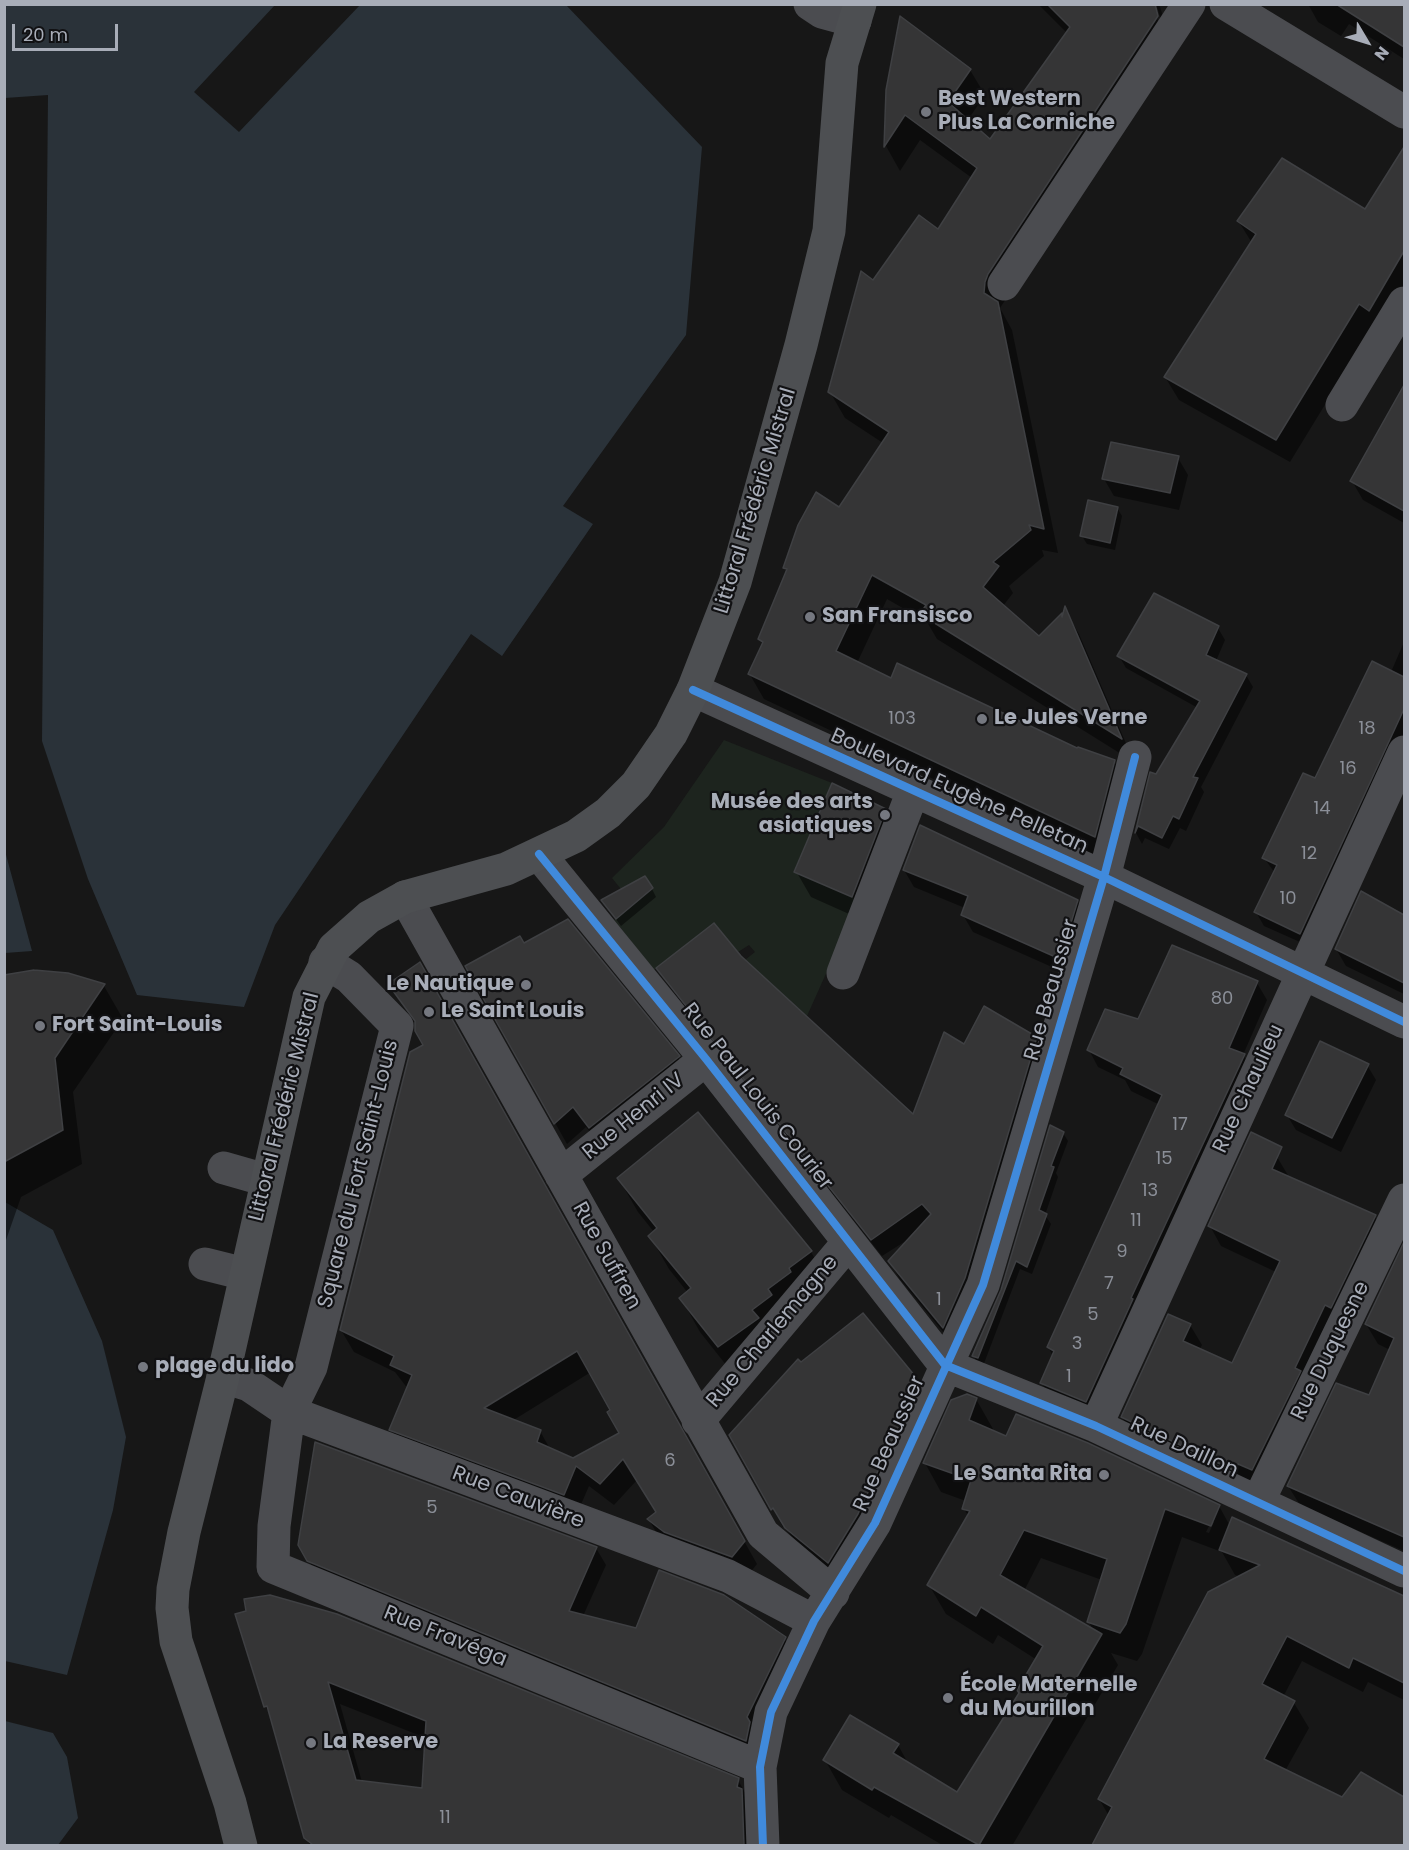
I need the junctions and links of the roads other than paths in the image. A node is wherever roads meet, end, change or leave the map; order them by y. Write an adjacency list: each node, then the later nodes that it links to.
1 (810, 4): 4 (street)
2 (1189, 4): 6 (street)
3 (1226, 4): 5 (street)
4 (857, 13): 9 (main road, Littoral Frédéric Mistral)
5 (1404, 112)
6 (1004, 284)
7 (1404, 303): 8 (street)
8 (1342, 405)
9 (693, 690): 12 (street, Boulevard Eugène Pelletan); 13 (main road, Littoral Frédéric Mistral)
10 (1404, 752): 18 (street, Rue Chaulieu)
11 (1135, 757): 14 (street, Rue Beaussier)
12 (914, 791): 14 (street, Boulevard Eugène Pelletan); 17 (street)
13 (539, 854): 15 (main road, Littoral Frédéric Mistral); 20 (street, Rue Paul Louis Courier)
14 (1104, 877): 18 (street, Boulevard Eugène Pelletan); 28 (street, Rue Beaussier)
15 (405, 897): 16 (main road, Littoral Frédéric Mistral); 22 (street, Rue Suffren)
16 (325, 962): 23 (main road, Littoral Frédéric Mistral); 30 (street, Square du Fort Saint-Louis)
17 (843, 973)
18 (1302, 973): 19 (street, Boulevard Eugène Pelletan); 32 (street, Rue Chaulieu)
19 (1404, 1022)
20 (706, 1059): 22 (street, Rue Henri IV); 25 (street, Rue Paul Louis Courier)
21 (224, 1168): 23 (street)
22 (561, 1175): 31 (street, Rue Suffren)
23 (266, 1180): 27 (main road, Littoral Frédéric Mistral)
24 (1404, 1200): 33 (street, Rue Duquesne)
25 (848, 1243): 28 (street, Rue Paul Louis Courier); 31 (street, Rue Charlemagne)
26 (205, 1264): 27 (street)
27 (245, 1274): 29 (main road, Littoral Frédéric Mistral)
28 (945, 1365): 32 (street, Rue Daillon); 35 (street, Rue Beaussier)
29 (223, 1377): 30 (street, Rue Cauvière); 38 (main road, Littoral Frédéric Mistral)
30 (289, 1412): 36 (street, Rue Cauvière); 37 (street, Rue Fravéga)
31 (698, 1421): 35 (street, Rue Suffren)
32 (1095, 1426): 33 (street, Rue Daillon)
33 (1258, 1502): 34 (street, Rue Daillon)
34 (1404, 1570)
35 (833, 1593): 36 (street, Rue Beaussier)
36 (814, 1621): 37 (street, Rue Beaussier)
37 (760, 1767): 39 (street, Rue Beaussier)
38 (241, 1845)
39 (763, 1845)

